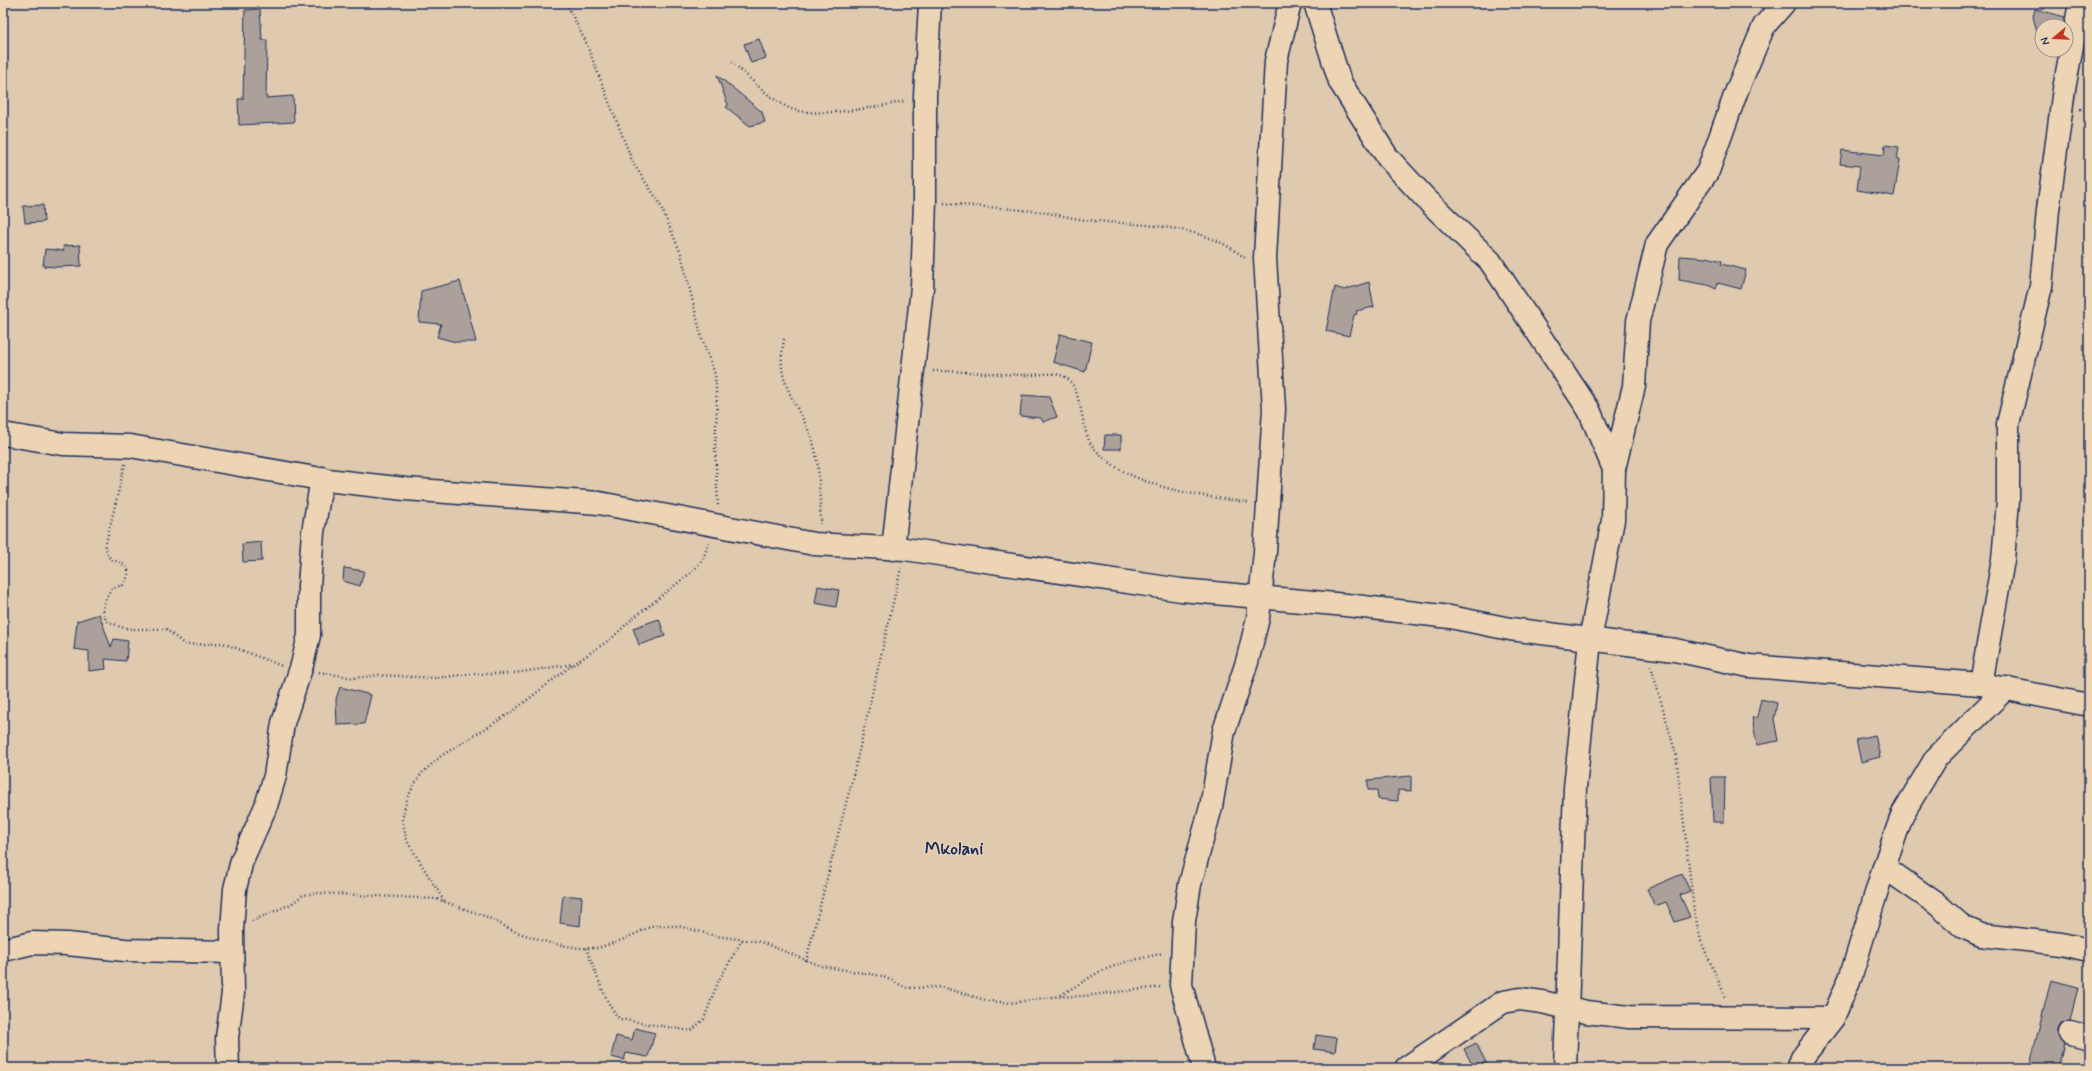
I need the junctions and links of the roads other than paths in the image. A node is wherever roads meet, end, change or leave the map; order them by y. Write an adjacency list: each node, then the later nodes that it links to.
1 (930, 3): 9 (street)
2 (1290, 3): 10 (street)
3 (1315, 3): 7 (street)
4 (1784, 3): 7 (street)
5 (2080, 3): 12 (street)
6 (3, 434): 8 (street)
7 (1614, 469): 11 (street)
8 (322, 478): 9 (street); 18 (street)
9 (899, 549): 10 (street)
10 (1259, 597): 11 (street); 22 (street)
11 (1590, 640): 12 (street); 19 (street)
12 (1981, 684): 13 (street)
13 (2006, 688): 14 (street); 15 (street)
14 (2089, 705)
15 (1884, 867): 17 (street); 20 (street)
16 (3, 950): 18 (street)
17 (2089, 950)
18 (232, 952): 21 (street)
19 (1566, 1009): 20 (street); 23 (street); 24 (street)
20 (1833, 1018): 25 (street)
21 (228, 1068)
22 (1204, 1068)
23 (1406, 1068)
24 (1565, 1068)
25 (1798, 1068)

